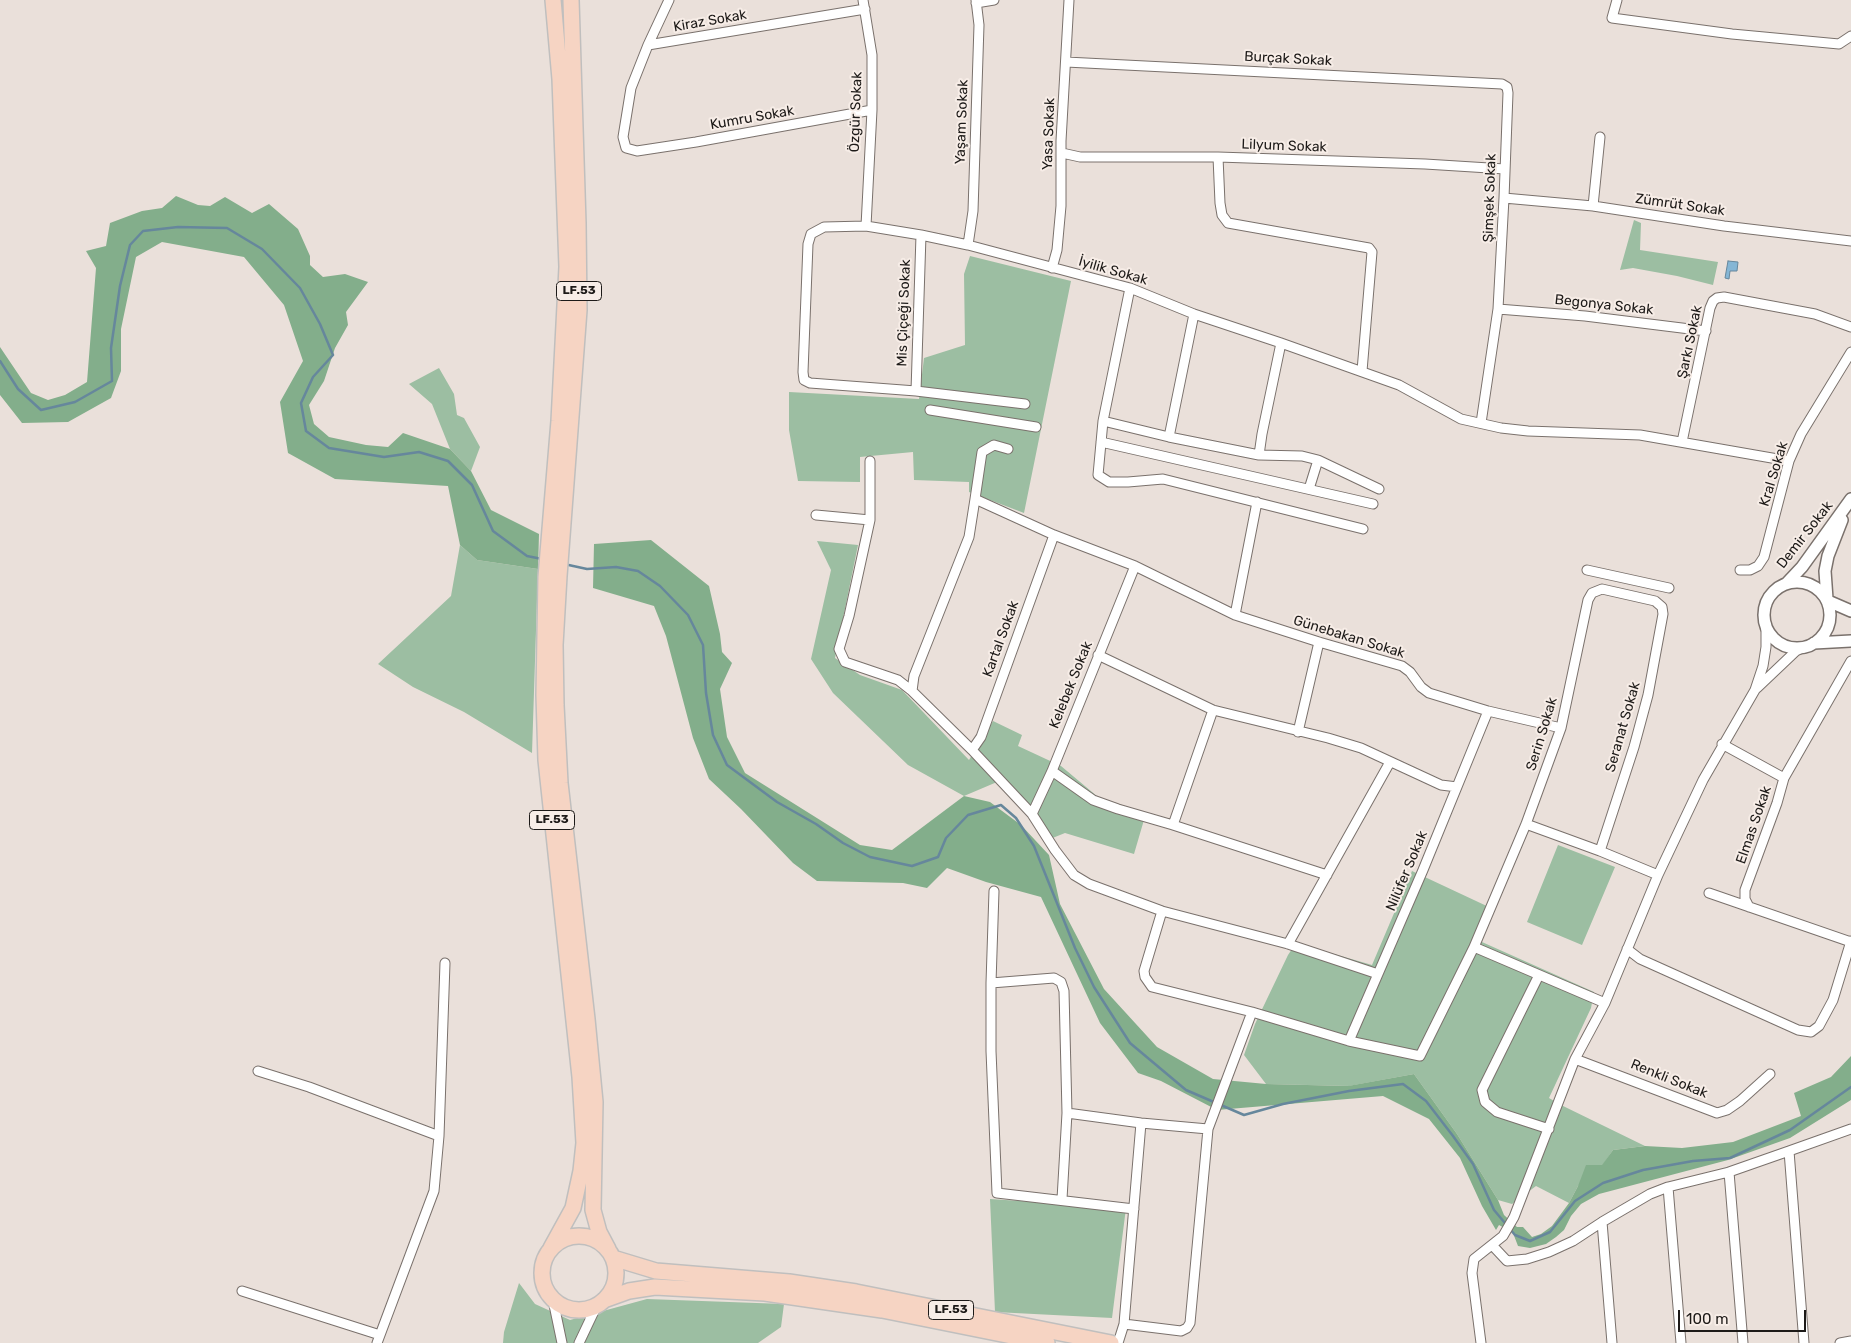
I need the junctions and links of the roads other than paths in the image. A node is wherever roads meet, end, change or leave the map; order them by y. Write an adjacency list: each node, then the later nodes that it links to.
1 (553, 0): 57 (highway, LF.53)
2 (570, 0): 57 (highway, LF.53)
3 (669, 0): 10 (street)
4 (994, 0): 7 (street)
5 (1069, 0): 11 (street, Yasa Sokak)
6 (1617, 0): 9 (street)
7 (976, 1): 23 (street, Yaşam Sokak)
8 (864, 4): 10 (street, Kiraz Sokak); 13 (street, Özgür Sokak)
9 (1851, 36)
10 (648, 46): 13 (street, Kumru Sokak)
11 (1066, 62): 12 (street, Burçak Sokak); 15 (street, Yasa Sokak)
12 (1507, 87): 17 (street, Şimşek Sokak)
13 (872, 110): 20 (street, Özgür Sokak)
14 (1600, 137): 19 (street)
15 (1062, 153): 16 (street, Lilyum Sokak); 24 (street, Yasa Sokak)
16 (1218, 157): 17 (street, Lilyum Sokak); 32 (street)
17 (1505, 169): 18 (street, Şimşek Sokak)
18 (1504, 198): 19 (street, Zümrüt Sokak); 26 (street, Şimşek Sokak)
19 (1593, 206): 22 (street, Zümrüt Sokak)
20 (866, 226): 21 (street, İyilik Sokak); 33 (street, İyilik Sokak)
21 (921, 235): 23 (street, İyilik Sokak); 33 (street, Mis Çiçeği Sokak)
22 (1851, 241)
23 (968, 245): 24 (street, İyilik Sokak)
24 (1052, 268): 25 (street, İyilik Sokak)
25 (1130, 288): 27 (street, İyilik Sokak); 36 (street)
26 (1498, 309): 29 (street, Begonya Sokak); 37 (street, Şimşek Sokak)
27 (1194, 314): 30 (street, İyilik Sokak); 39 (street)
28 (1851, 327): 29 (street, Şarkı Sokak)
29 (1706, 331): 41 (street, Şarkı Sokak)
30 (1281, 343): 32 (street, İyilik Sokak); 43 (street)
31 (1851, 352): 46 (street, Kral Sokak)
32 (1362, 372): 37 (street, İyilik Sokak)
33 (916, 391): 34 (street)
34 (1025, 404)
35 (930, 410): 38 (street)
36 (1103, 421): 39 (street); 40 (street)
37 (1481, 423): 41 (street, İyilik Sokak)
38 (1036, 428)
39 (1169, 437): 43 (street)
40 (1101, 442): 47 (street); 50 (street)
41 (1682, 442): 46 (street, İyilik Sokak)
42 (1008, 449): 49 (street)
43 (1259, 455): 44 (street)
44 (1318, 460): 47 (street); 48 (street)
45 (870, 461): 54 (street)
46 (1789, 461): 60 (street, Kral Sokak)
47 (1309, 489): 52 (street)
48 (1379, 489)
49 (976, 499): 56 (street, Günebakan Sokak); 75 (street)
50 (1257, 502): 55 (street); 67 (street)
51 (1849, 502): 62 (street, Demir Sokak); 64 (street, Demir Sokak)
52 (1373, 504)
53 (816, 515): 54 (street)
54 (870, 520): 75 (street)
55 (1363, 529)
56 (1054, 535): 58 (street, Günebakan Sokak); 81 (street, Kartal Sokak)
57 (554, 546): 61 (highway, LF.53)
58 (1135, 566): 67 (street, Günebakan Sokak); 72 (street, Kelebek Sokak)
59 (1587, 570): 63 (street)
60 (1740, 570)
61 (552, 576): 123 (highway, LF.53); 124 (highway, LF.53)
62 (1786, 584): 64 (street); 68 (street)
63 (1668, 588)
64 (1827, 600): 66 (street); 71 (street)
65 (1662, 607): 78 (street, Serin Sokak); 89 (street, Seranat Sokak)
66 (1851, 611)
67 (1235, 615): 70 (street, Günebakan Sokak)
68 (1766, 624): 71 (street); 74 (street)
69 (1851, 641): 71 (street)
70 (1319, 642): 77 (street, Günebakan Sokak); 79 (street)
71 (1809, 645): 74 (street)
72 (1098, 655): 76 (street); 83 (street, Kelebek Sokak)
73 (1851, 661): 84 (street, Elmas Sokak)
74 (1755, 690): 80 (street)
75 (912, 691): 81 (street)
76 (1213, 710): 79 (street); 88 (street)
77 (1488, 711): 78 (street, Günebakan Sokak); 85 (street, Nilüfer Sokak)
78 (1561, 728): 87 (street, Serin Sokak)
79 (1298, 732): 82 (street)
80 (1722, 744): 84 (street); 91 (street)
81 (972, 750): 86 (street)
82 (1390, 762): 85 (street); 90 (street)
83 (1052, 771): 86 (street, Kelebek Sokak); 88 (street)
84 (1784, 778): 94 (street, Elmas Sokak)
85 (1457, 787): 101 (street, Nilüfer Sokak)
86 (1032, 814): 95 (street)
87 (1526, 824): 89 (street); 98 (street, Serin Sokak)
88 (1173, 825): 90 (street)
89 (1600, 851): 91 (street)
90 (1327, 875): 97 (street)
91 (1658, 875): 99 (street)
92 (994, 891): 103 (street)
93 (1709, 892): 94 (street)
94 (1749, 907): 96 (street)
95 (1162, 911): 97 (street); 105 (street)
96 (1851, 941): 99 (street)
97 (1288, 944): 101 (street)
98 (1474, 947): 102 (street); 106 (street, Serin Sokak)
99 (1627, 949): 104 (street)
100 (446, 963): 115 (street)
101 (1378, 974): 106 (street, Nilüfer Sokak)
102 (1538, 975): 104 (street); 113 (street)
103 (991, 983): 110 (street); 119 (street)
104 (1605, 1003): 107 (street)
105 (1252, 1012): 106 (street); 112 (street)
106 (1349, 1041)
107 (1576, 1059): 109 (street, Renkli Sokak); 113 (street)
108 (258, 1071): 115 (street)
109 (1770, 1074)
110 (1067, 1113): 111 (street); 119 (street)
111 (1141, 1124): 112 (street); 120 (street)
112 (1209, 1126): 128 (street)
113 (1549, 1129): 122 (street)
114 (1851, 1129): 116 (street)
115 (439, 1136): 129 (street)
116 (1789, 1151): 117 (street); 140 (street)
117 (1729, 1172): 118 (street); 139 (street)
118 (1668, 1187): 121 (street); 138 (street)
119 (1062, 1200): 120 (street)
120 (1134, 1209): 128 (street)
121 (1602, 1222): 122 (street); 137 (street)
122 (1492, 1245): 136 (street)
123 (551, 1248): 124 (highway, LF.53); 126 (highway, LF.53)
124 (610, 1254): 127 (highway, LF.53); 134 (highway, LF.53)
125 (242, 1290): 129 (street)
126 (553, 1300): 127 (highway, LF.53); 131 (street)
127 (600, 1303): 132 (street); 133 (highway, LF.53)
128 (1124, 1324): 135 (street)
129 (378, 1339)
130 (1851, 1340): 141 (street)
131 (562, 1343)
132 (579, 1343)
133 (1047, 1343)
134 (1111, 1343)
135 (1118, 1343)
136 (1481, 1343)
137 (1612, 1343)
138 (1682, 1343)
139 (1743, 1343)
140 (1804, 1343)
141 (1840, 1343)

